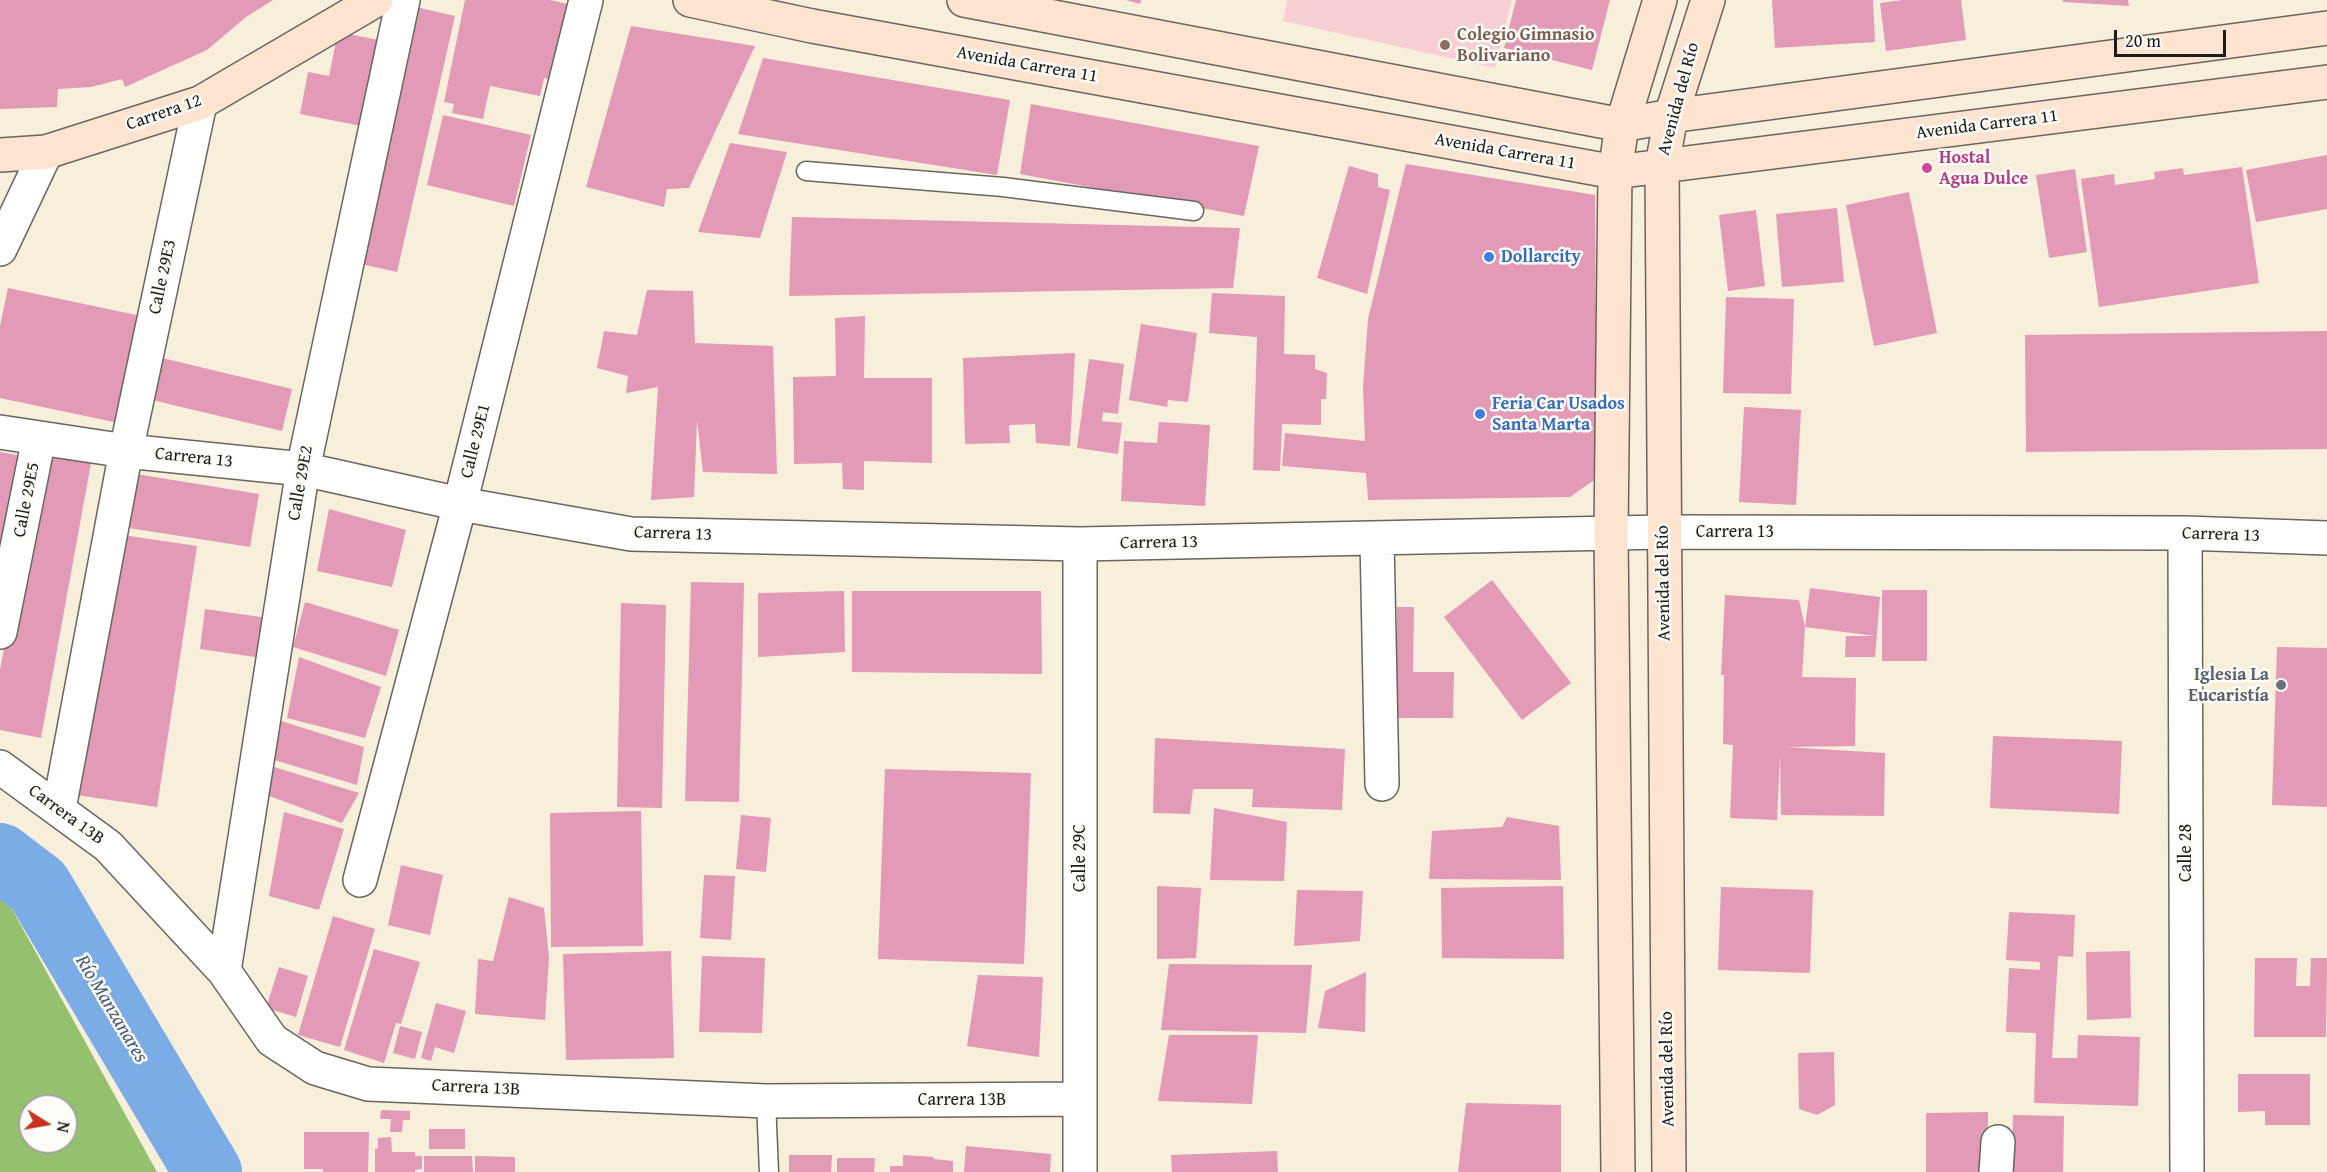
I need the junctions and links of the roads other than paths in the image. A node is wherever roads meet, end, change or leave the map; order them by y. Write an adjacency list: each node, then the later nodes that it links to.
1 (376, 0): 10 (street, Carrera 12)
2 (403, 0): 23 (street, Calle 29E2)
3 (586, 0): 24 (street, Calle 29E1)
4 (690, 0): 17 (street, Avenida Carrera 11)
5 (964, 0): 12 (street)
6 (1660, 0): 12 (street)
7 (1708, 0): 11 (street, Avenida del Río)
8 (2327, 28): 11 (street)
9 (2327, 82): 15 (street, Avenida Carrera 11)
10 (200, 103): 13 (street, Carrera 12); 22 (street, Calle 29E3)
11 (1671, 116): 12 (street); 15 (street, Avenida del Río)
12 (1622, 125): 17 (street)
13 (46, 152): 14 (street, Carrera 12); 19 (street)
14 (0, 154)
15 (1662, 166): 17 (street, Avenida Carrera 11); 25 (street, Avenida del Río)
16 (806, 171): 18 (lane)
17 (1614, 172): 27 (street)
18 (1194, 211)
19 (0, 249)
20 (0, 432): 21 (street, Carrera 13)
21 (39, 438): 22 (street, Carrera 13); 31 (street, Calle 29E5)
22 (126, 451): 23 (street, Carrera 13); 34 (street, Calle 29E3)
23 (303, 469): 24 (street, Carrera 13); 36 (street, Calle 29E2)
24 (460, 504): 30 (street, Carrera 13); 35 (street, Calle 29E1)
25 (1663, 532): 26 (street, Carrera 13); 27 (street, Carrera 13); 42 (street, Avenida del Río)
26 (2185, 533): 28 (street, Carrera 13); 43 (street, Calle 28)
27 (1611, 534): 29 (street, Carrera 13); 41 (street)
28 (2327, 538)
29 (1377, 539): 30 (street, Carrera 13); 33 (street)
30 (1080, 544): 37 (street, Calle 29C)
31 (0, 632)
32 (0, 766): 34 (street, Carrera 13B)
33 (1382, 783)
34 (59, 809): 36 (street, Carrera 13B)
35 (360, 880)
36 (224, 971): 38 (street, Carrera 13B)
37 (1079, 1099): 38 (street, Carrera 13B); 40 (street, Calle 29C)
38 (766, 1101): 39 (lane)
39 (769, 1172)
40 (1080, 1172)
41 (1618, 1172)
42 (1669, 1172)
43 (2187, 1172)

